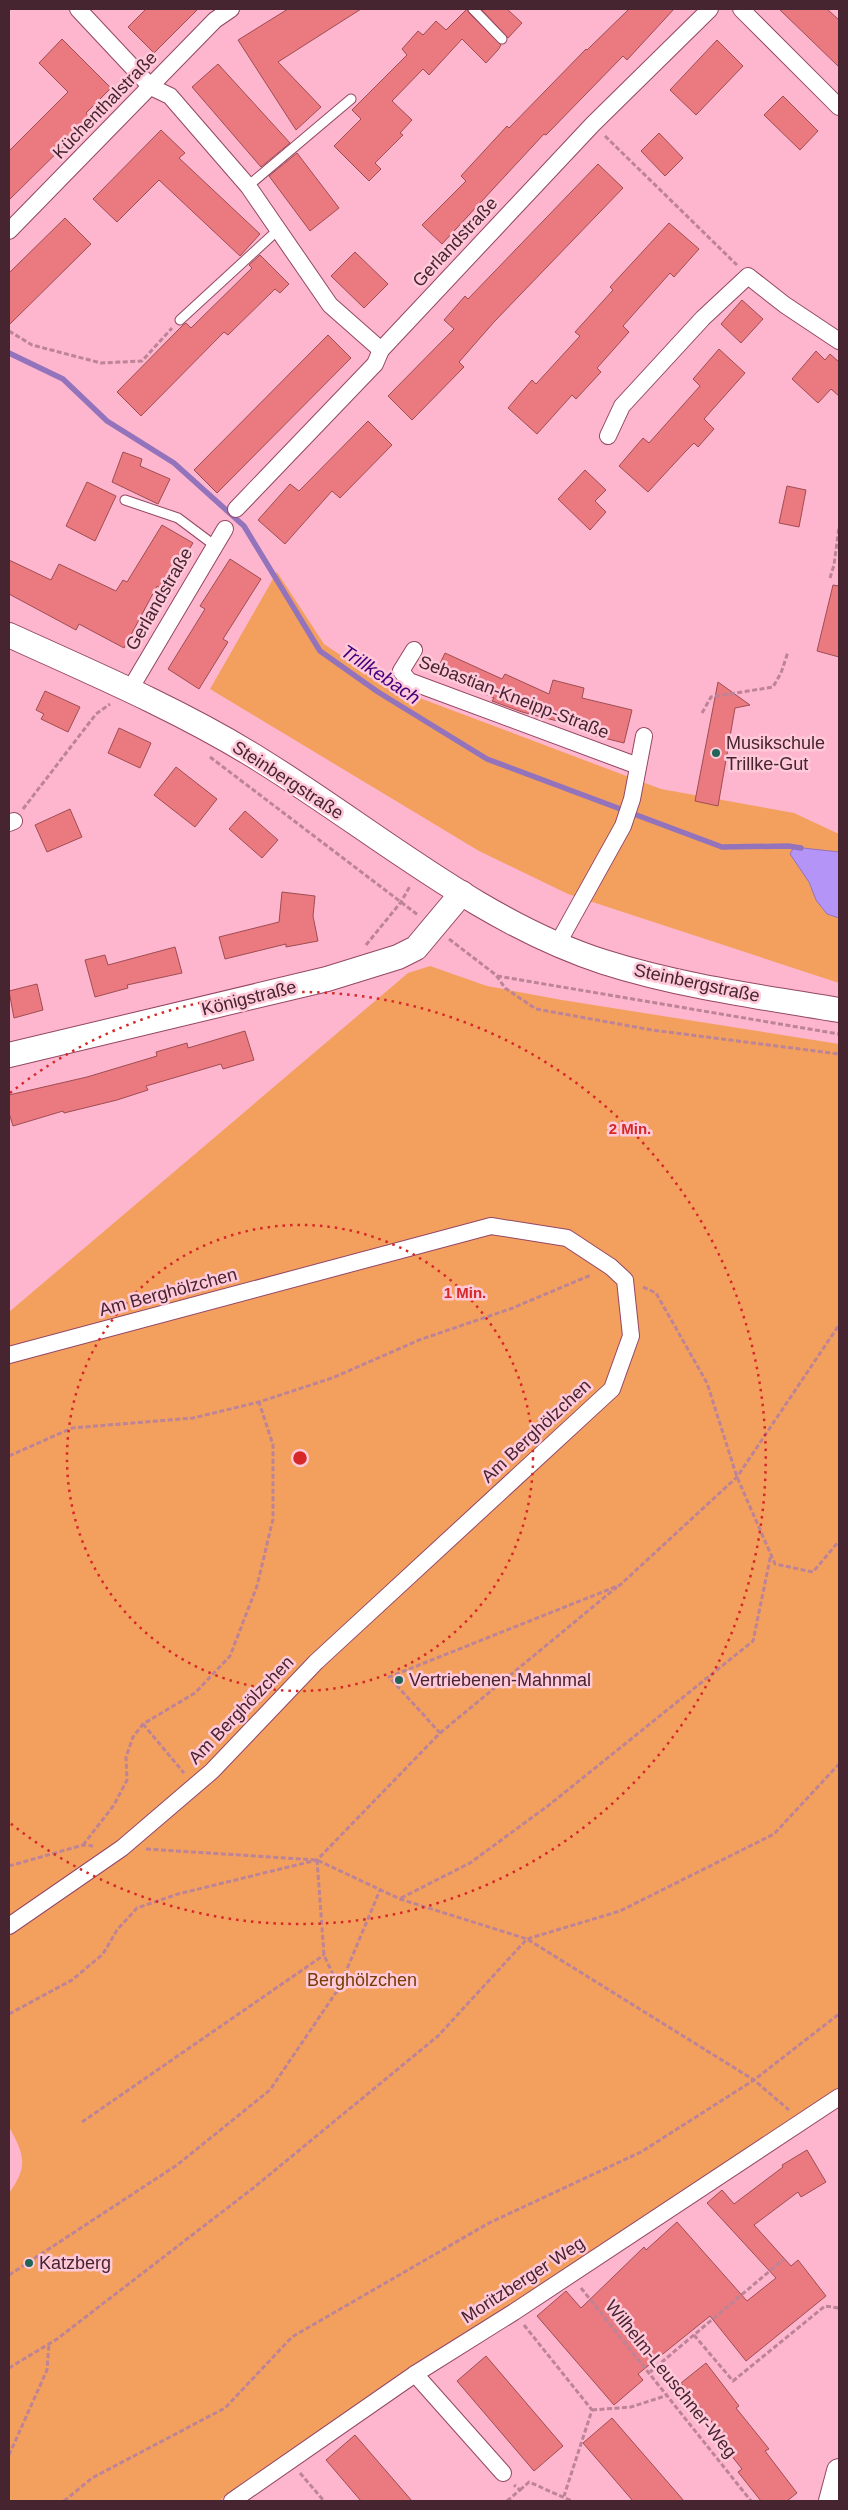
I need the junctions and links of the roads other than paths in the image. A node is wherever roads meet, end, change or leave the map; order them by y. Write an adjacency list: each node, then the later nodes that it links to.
1 (78, 9): 7 (street)
2 (231, 9): 7 (street, Küchenthalstraße)
3 (473, 9): 6 (lane)
4 (710, 9): 15 (street, Gerlandstraße)
5 (741, 9): 9 (street)
6 (502, 39)
7 (151, 87): 10 (street); 12 (street, Küchenthalstraße)
8 (351, 99): 10 (lane)
9 (839, 107)
10 (248, 186): 11 (street)
11 (279, 229): 13 (lane); 15 (street)
12 (9, 231)
13 (180, 320)
14 (839, 340): 16 (street)
15 (381, 350): 18 (street, Gerlandstraße)
16 (608, 436)
17 (125, 500): 20 (lane)
18 (236, 509)
19 (225, 529): 20 (street, Gerlandstraße)
20 (214, 545): 23 (street, Gerlandstraße)
21 (9, 635): 23 (main road, Steinbergstraße)
22 (414, 650): 25 (street, Sebastian-Kneipp-Straße)
23 (129, 691): 26 (main road, Steinbergstraße)
24 (644, 736): 25 (street)
25 (638, 766): 27 (street)
26 (462, 893): 27 (main road, Steinbergstraße); 29 (main road, Königstraße)
27 (558, 944): 28 (main road, Steinbergstraße)
28 (839, 1010)
29 (9, 1055)
30 (9, 1355): 31 (street, Am Berghölzchen)
31 (9, 1926)
32 (839, 2097): 33 (street, Moritzberger Weg)
33 (414, 2374): 35 (street); 36 (street, Moritzberger Weg)
34 (839, 2471): 37 (main road)
35 (503, 2473)
36 (232, 2501)
37 (831, 2501)

